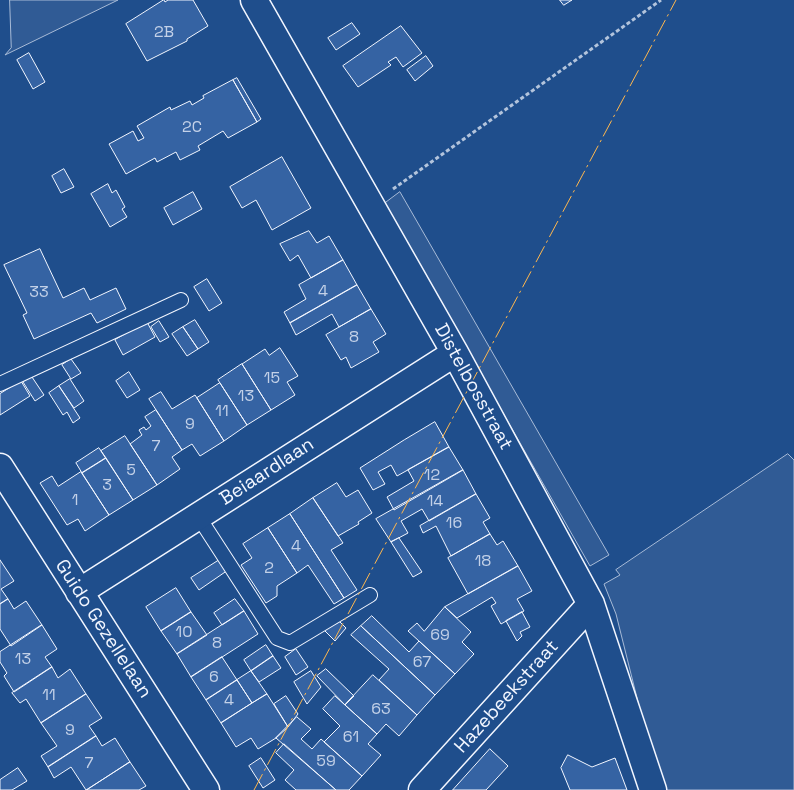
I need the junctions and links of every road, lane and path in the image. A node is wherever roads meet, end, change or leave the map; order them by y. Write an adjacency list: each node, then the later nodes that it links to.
1 (254, 0): 3 (street, Distelbosstraat)
2 (661, 0): 3 (path)
3 (370, 205): 5 (street, Distelbosstraat)
4 (182, 300): 6 (lane)
5 (455, 353): 8 (street, Beiaardlaan); 11 (street, Distelbosstraat)
6 (0, 384)
7 (0, 467): 9 (street, Guido Gezellelaan)
8 (198, 516): 9 (street, Beiaardlaan); 10 (lane)
9 (79, 592): 12 (street, Guido Gezellelaan)
10 (370, 595)
11 (592, 604): 13 (street, Hazebeekstraat); 14 (street, Distelbosstraat)
12 (206, 790)
13 (422, 790)
14 (653, 790)

